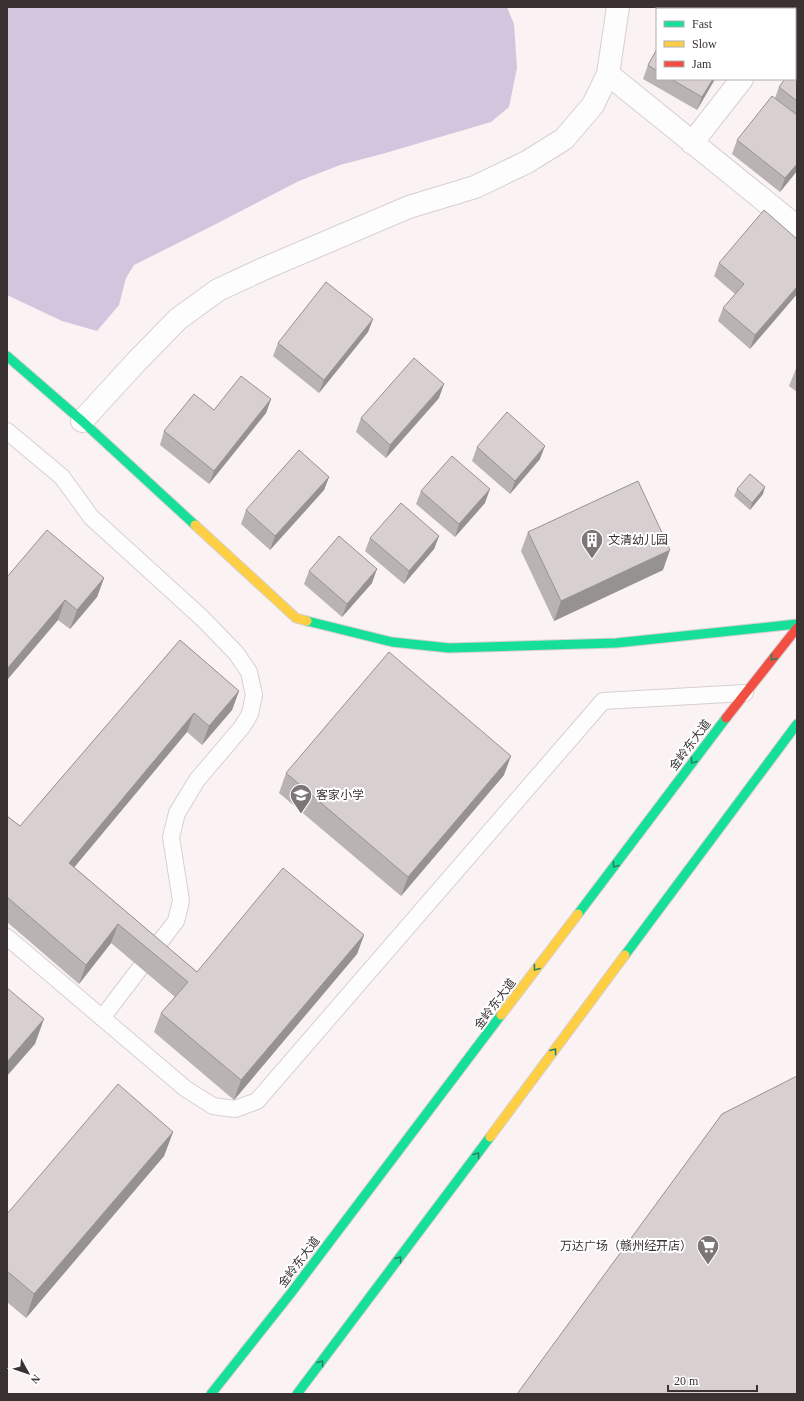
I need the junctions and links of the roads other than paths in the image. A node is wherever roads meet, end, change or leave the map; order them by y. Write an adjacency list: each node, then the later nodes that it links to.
1 (618, 7): 2 (street)
2 (608, 74): 4 (street); 7 (street)
3 (741, 80): 4 (street)
4 (692, 143): 5 (street)
5 (797, 227)
6 (7, 356): 7 (main road)
7 (82, 421): 9 (main road)
8 (7, 431): 14 (lane)
9 (797, 624)
10 (797, 628): 11 (main road, 金岭东大道, one-way to 11)
11 (745, 693): 14 (lane); 15 (main road, 金岭东大道, one-way to 15)
12 (795, 730): 16 (main road, one-way to 12)
13 (7, 937): 14 (lane)
14 (102, 1018)
15 (211, 1394)
16 (297, 1394)

